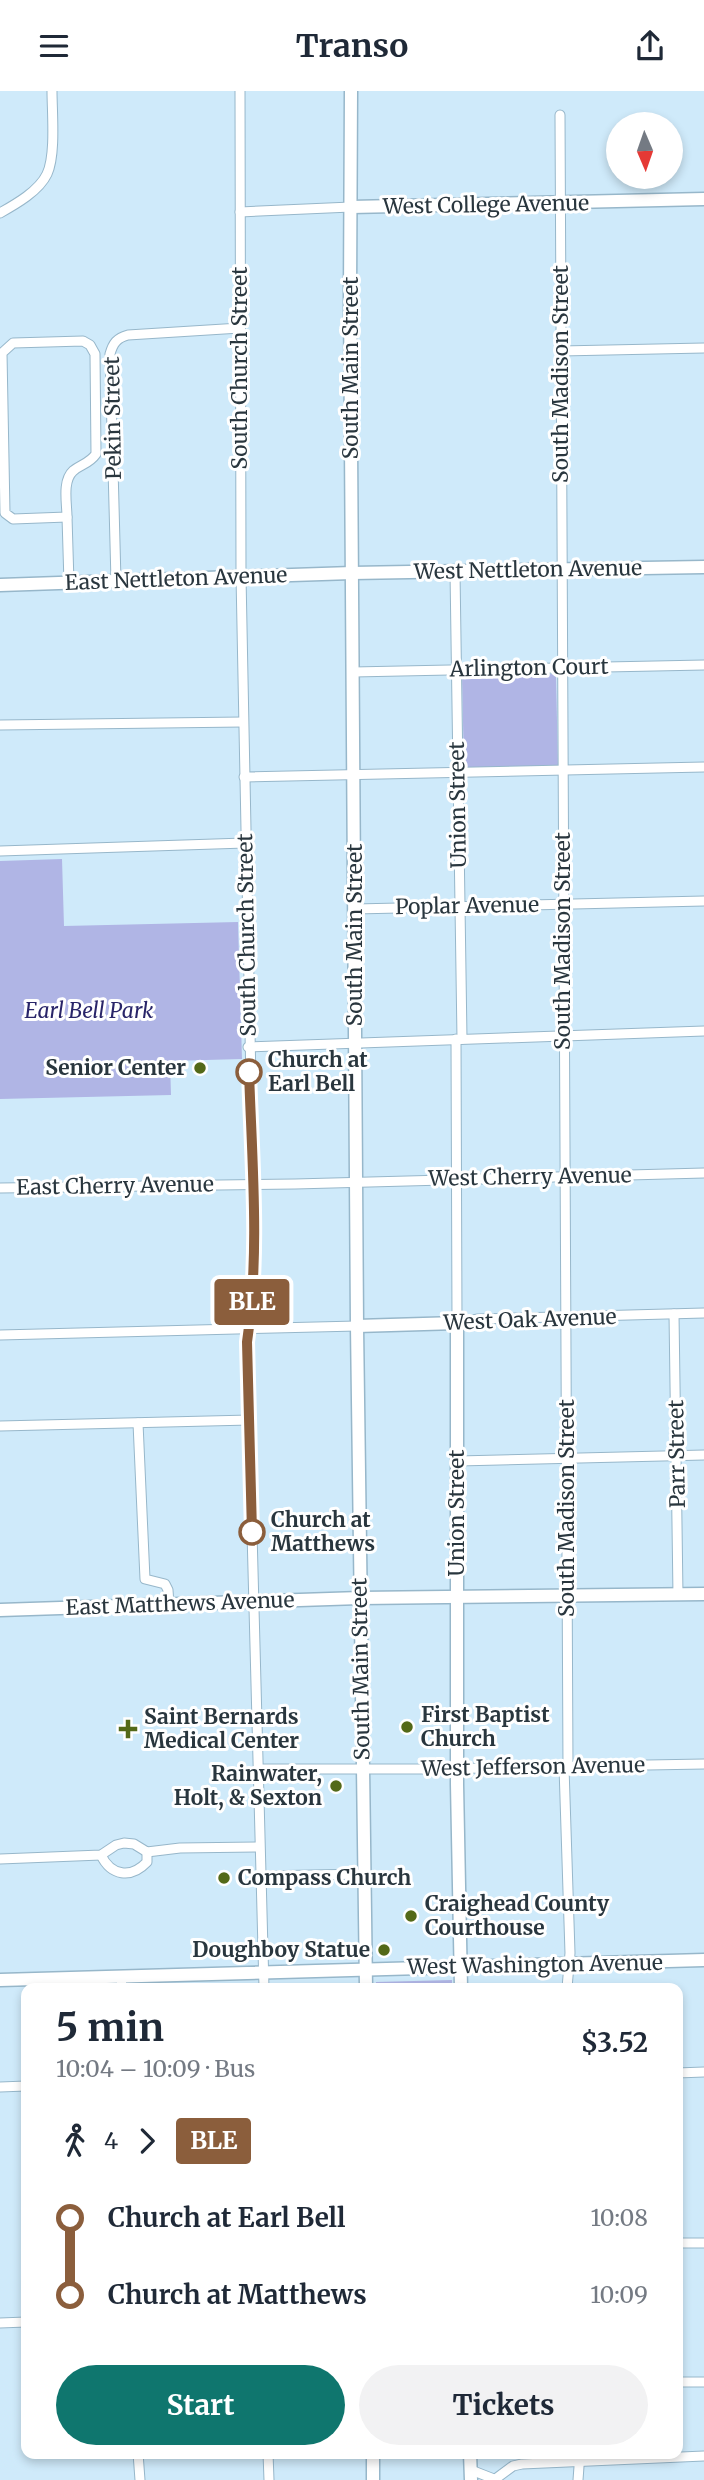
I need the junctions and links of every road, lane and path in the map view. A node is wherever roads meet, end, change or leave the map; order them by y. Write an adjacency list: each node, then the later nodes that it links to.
1 (52, 91): 9 (street)
2 (240, 91): 8 (street, South Church Street)
3 (351, 91): 7 (main road, South Main Street)
4 (560, 115): 6 (street, South Madison Street)
5 (704, 199): 6 (main road, West College Avenue)
6 (561, 204): 7 (main road, West College Avenue); 12 (street, South Madison Street)
7 (351, 207): 8 (street); 17 (main road, South Main Street)
8 (240, 212): 10 (street, South Church Street)
9 (0, 213)
10 (240, 328): 18 (street, South Church Street); 19 (street, Pekin Street)
11 (704, 348): 12 (street)
12 (561, 351): 15 (street, South Madison Street)
13 (68, 517): 13 (street); 20 (street)
14 (704, 567): 15 (main road, West Nettleton Avenue)
15 (562, 570): 16 (main road, West Nettleton Avenue); 23 (street, South Madison Street)
16 (455, 572): 17 (main road, West Nettleton Avenue); 24 (street, Union Street)
17 (352, 573): 18 (main road, East Nettleton Avenue); 25 (main road, South Main Street)
18 (241, 576): 19 (main road, East Nettleton Avenue); 26 (street, South Church Street)
19 (116, 581): 20 (main road, East Nettleton Avenue)
20 (69, 583): 21 (main road, East Nettleton Avenue)
21 (0, 585)
22 (704, 665): 23 (street, Arlington Court)
23 (562, 668): 24 (street, Arlington Court); 29 (street, South Madison Street)
24 (456, 670): 25 (street, Arlington Court); 30 (street, Union Street)
25 (353, 672): 31 (main road, South Main Street)
26 (243, 722): 27 (street); 32 (street, South Church Street)
27 (0, 725)
28 (704, 767): 29 (street)
29 (562, 771): 30 (street); 36 (street, South Madison Street)
30 (458, 773): 31 (street); 37 (street, Union Street)
31 (354, 776): 32 (street); 38 (main road, South Main Street)
32 (244, 777): 33 (street, South Church Street)
33 (245, 843): 34 (street); 43 (street, South Church Street)
34 (0, 851)
35 (704, 901): 36 (street, Poplar Avenue)
36 (563, 904): 37 (street, Poplar Avenue); 40 (street, South Madison Street)
37 (460, 906): 38 (street, Poplar Avenue); 41 (street, Union Street)
38 (355, 909): 42 (main road, South Main Street)
39 (704, 1031): 40 (street)
40 (563, 1036): 41 (street); 45 (street, South Madison Street)
41 (459, 1039): 42 (street); 46 (street, Union Street)
42 (356, 1044): 43 (street); 47 (main road, South Main Street)
43 (248, 1047): 48 (street, South Church Street)
44 (704, 1173): 45 (street, West Cherry Avenue)
45 (564, 1177): 46 (street, West Cherry Avenue); 52 (street, South Madison Street)
46 (456, 1179): 47 (street, West Cherry Avenue); 53 (street, Union Street)
47 (357, 1181): 48 (street, East Cherry Avenue); 54 (main road, South Main Street)
48 (253, 1184): 49 (street, East Cherry Avenue); 55 (street, South Church Street)
49 (0, 1188)
50 (704, 1313): 51 (street, West Oak Avenue)
51 (674, 1314): 52 (street, West Oak Avenue); 61 (street, Parr Street)
52 (566, 1318): 53 (street, West Oak Avenue); 62 (street, South Madison Street)
53 (457, 1323): 54 (main road, West Oak Avenue); 63 (main road, Union Street)
54 (357, 1326): 55 (street); 68 (main road, South Main Street)
55 (249, 1329): 56 (street); 57 (street, South Church Street)
56 (0, 1335)
57 (250, 1420): 58 (street); 69 (street, South Church Street)
58 (138, 1423): 59 (street); 70 (street)
59 (0, 1426)
60 (704, 1455): 61 (street)
61 (678, 1456): 62 (street); 65 (street, Parr Street)
62 (566, 1458): 63 (street); 67 (street, South Madison Street)
63 (458, 1461): 66 (main road, Union Street)
64 (704, 1594): 65 (main road, East Matthews Avenue)
65 (678, 1595): 67 (main road, East Matthews Avenue)
66 (457, 1596): 67 (main road, East Matthews Avenue); 68 (main road, East Matthews Avenue); 76 (main road, Union Street)
67 (567, 1596): 73 (street, South Madison Street)
68 (360, 1598): 69 (main road, East Matthews Avenue); 74 (main road, South Main Street)
69 (253, 1601): 70 (main road, East Matthews Avenue); 75 (street, South Church Street)
70 (169, 1604): 71 (main road, East Matthews Avenue)
71 (0, 1610)
72 (704, 1764): 73 (street, West Jefferson Avenue)
73 (566, 1767): 76 (street, West Jefferson Avenue); 84 (street, South Madison Street)
74 (362, 1768): 75 (street, West Jefferson Avenue); 76 (street, West Jefferson Avenue); 81 (main road, South Main Street)
75 (258, 1769): 77 (street, South Church Street)
76 (457, 1769): 85 (main road, Union Street)
77 (259, 1847): 78 (street); 82 (street, South Church Street)
78 (147, 1852): 79 (street); 79 (street)
79 (101, 1855): 80 (street)
80 (0, 1859)
81 (364, 1874): 82 (street); 86 (main road, South Main Street)
82 (260, 1876): 87 (street, South Church Street)
83 (704, 1960): 84 (main road, West Washington Avenue)
84 (568, 1965): 85 (main road, West Washington Avenue); 93 (street, South Madison Street)
85 (460, 1966): 86 (main road, West Washington Avenue); 92 (main road, Union Street)
86 (366, 1969): 87 (main road, West Washington Avenue); 91 (main road, South Main Street)
87 (264, 1973): 89 (main road, West Washington Avenue); 90 (street, South Church Street)
88 (0, 1980): 89 (main road, West Washington Avenue)
89 (121, 1982)
90 (264, 1983)
91 (366, 1983)
92 (461, 1983)
93 (567, 1983)
94 (704, 2072): 95 (street)
95 (683, 2073)
96 (21, 2086): 97 (street)
97 (0, 2087)
98 (683, 2243): 99 (street)
99 (704, 2243)
100 (21, 2322): 101 (street)
101 (0, 2323)
102 (683, 2382): 103 (street)
103 (704, 2382)
104 (683, 2456): 105 (street)
105 (704, 2456)
106 (138, 2459): 112 (street)
107 (268, 2459): 113 (street)
108 (373, 2459): 114 (main road)
109 (564, 2459): 115 (street)
110 (579, 2459): 116 (street)
111 (471, 2475): 115 (street)
112 (139, 2480)
113 (269, 2480)
114 (373, 2480)
115 (494, 2480)
116 (579, 2480)

